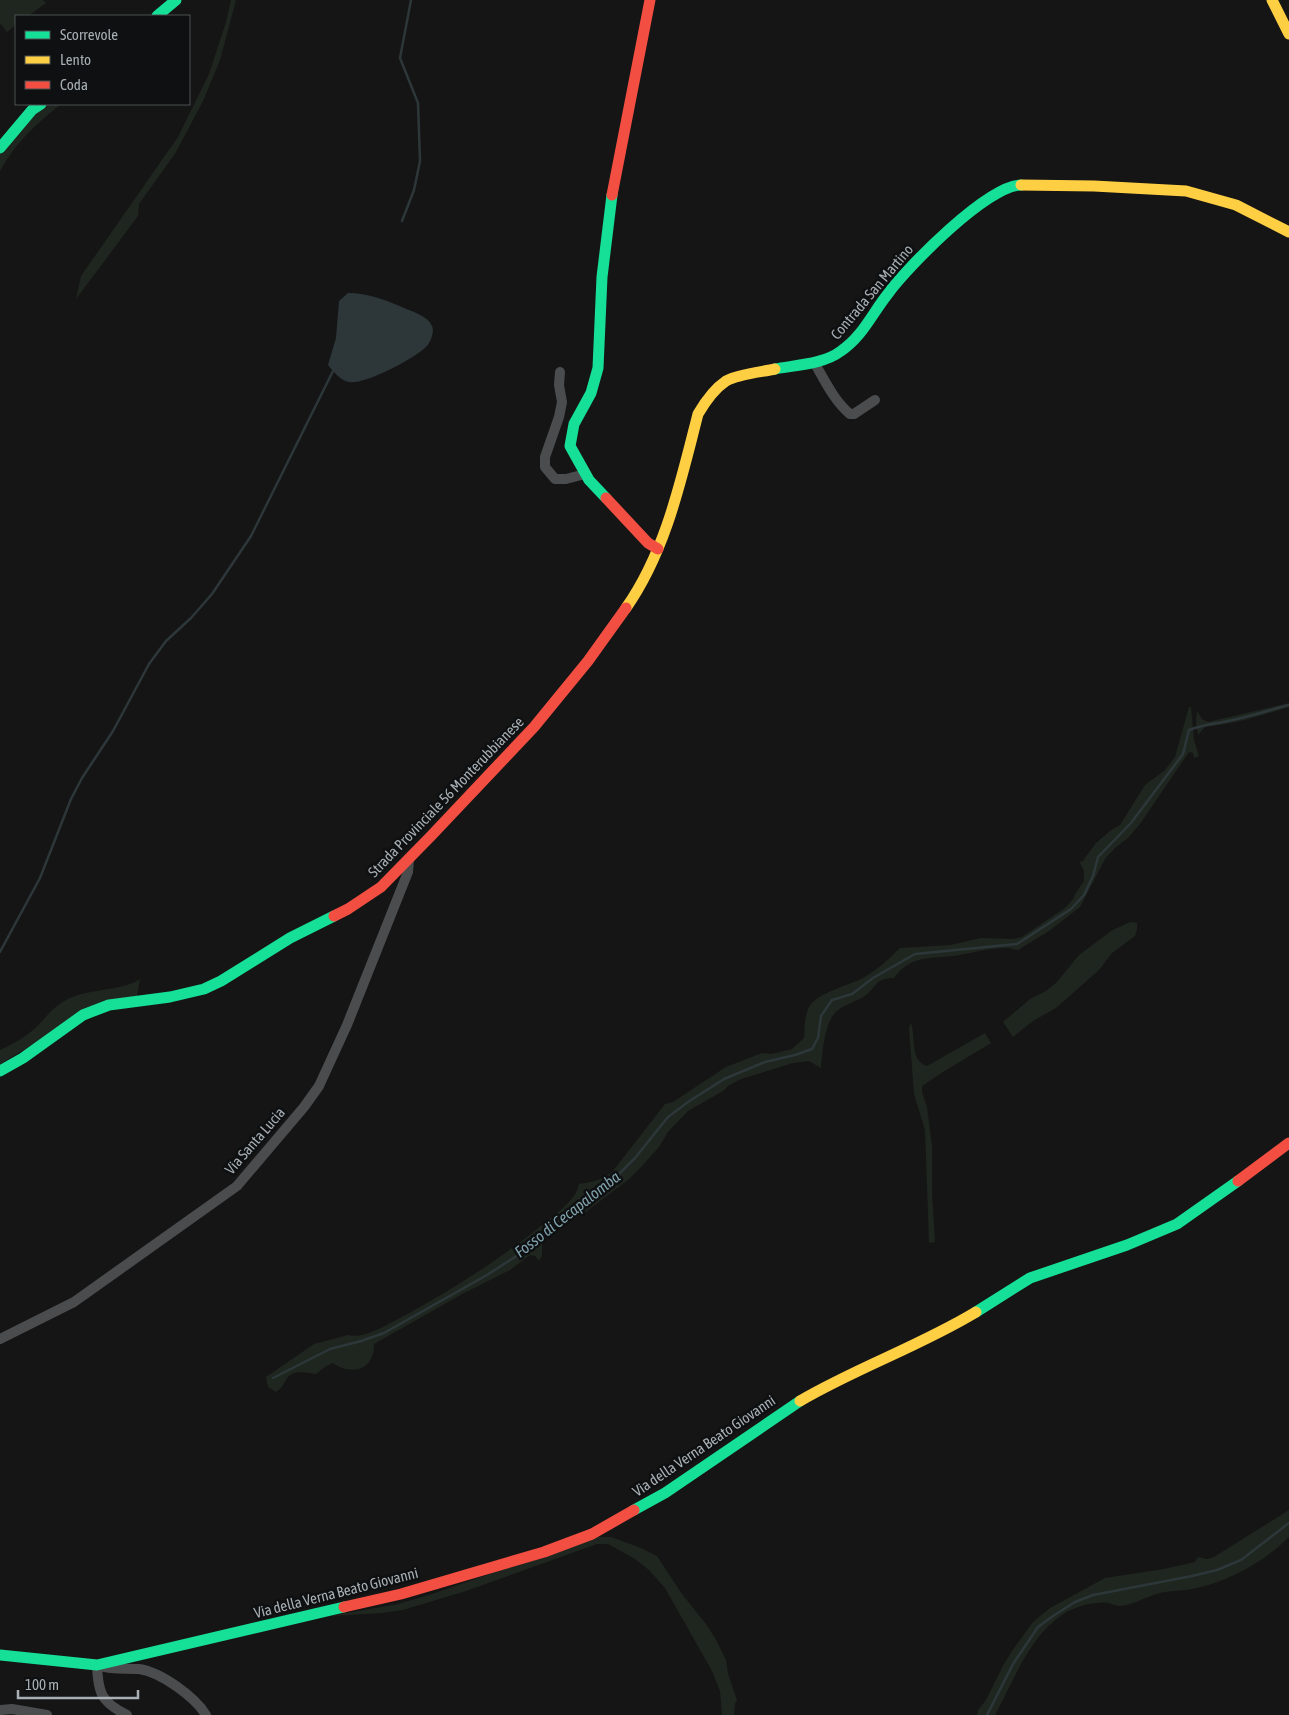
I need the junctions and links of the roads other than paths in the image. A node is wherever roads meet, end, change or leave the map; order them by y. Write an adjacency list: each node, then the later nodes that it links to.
1 (176, 0): 4 (street)
2 (650, 0): 12 (street)
3 (1272, 0): 5 (street)
4 (158, 15)
5 (1289, 34)
6 (40, 105): 7 (street)
7 (0, 148)
8 (1289, 232): 9 (street, Contrada San Martino)
9 (814, 362): 11 (street); 13 (street, Contrada San Martino)
10 (560, 372): 12 (street)
11 (875, 400)
12 (585, 474): 13 (street)
13 (658, 549): 14 (street, Strada Provinciale 56 Monterubbianese)
14 (409, 860): 15 (street, Strada Provinciale 56 Monterubbianese); 17 (street, Via Santa Lucia)
15 (0, 1071)
16 (1289, 1143): 19 (street, Via della Verna Beato Giovanni)
17 (0, 1339)
18 (0, 1656): 19 (street, Via della Verna Beato Giovanni)
19 (97, 1665): 22 (street); 23 (street)
20 (4, 1712): 21 (street)
21 (47, 1715)
22 (127, 1715)
23 (206, 1715)

